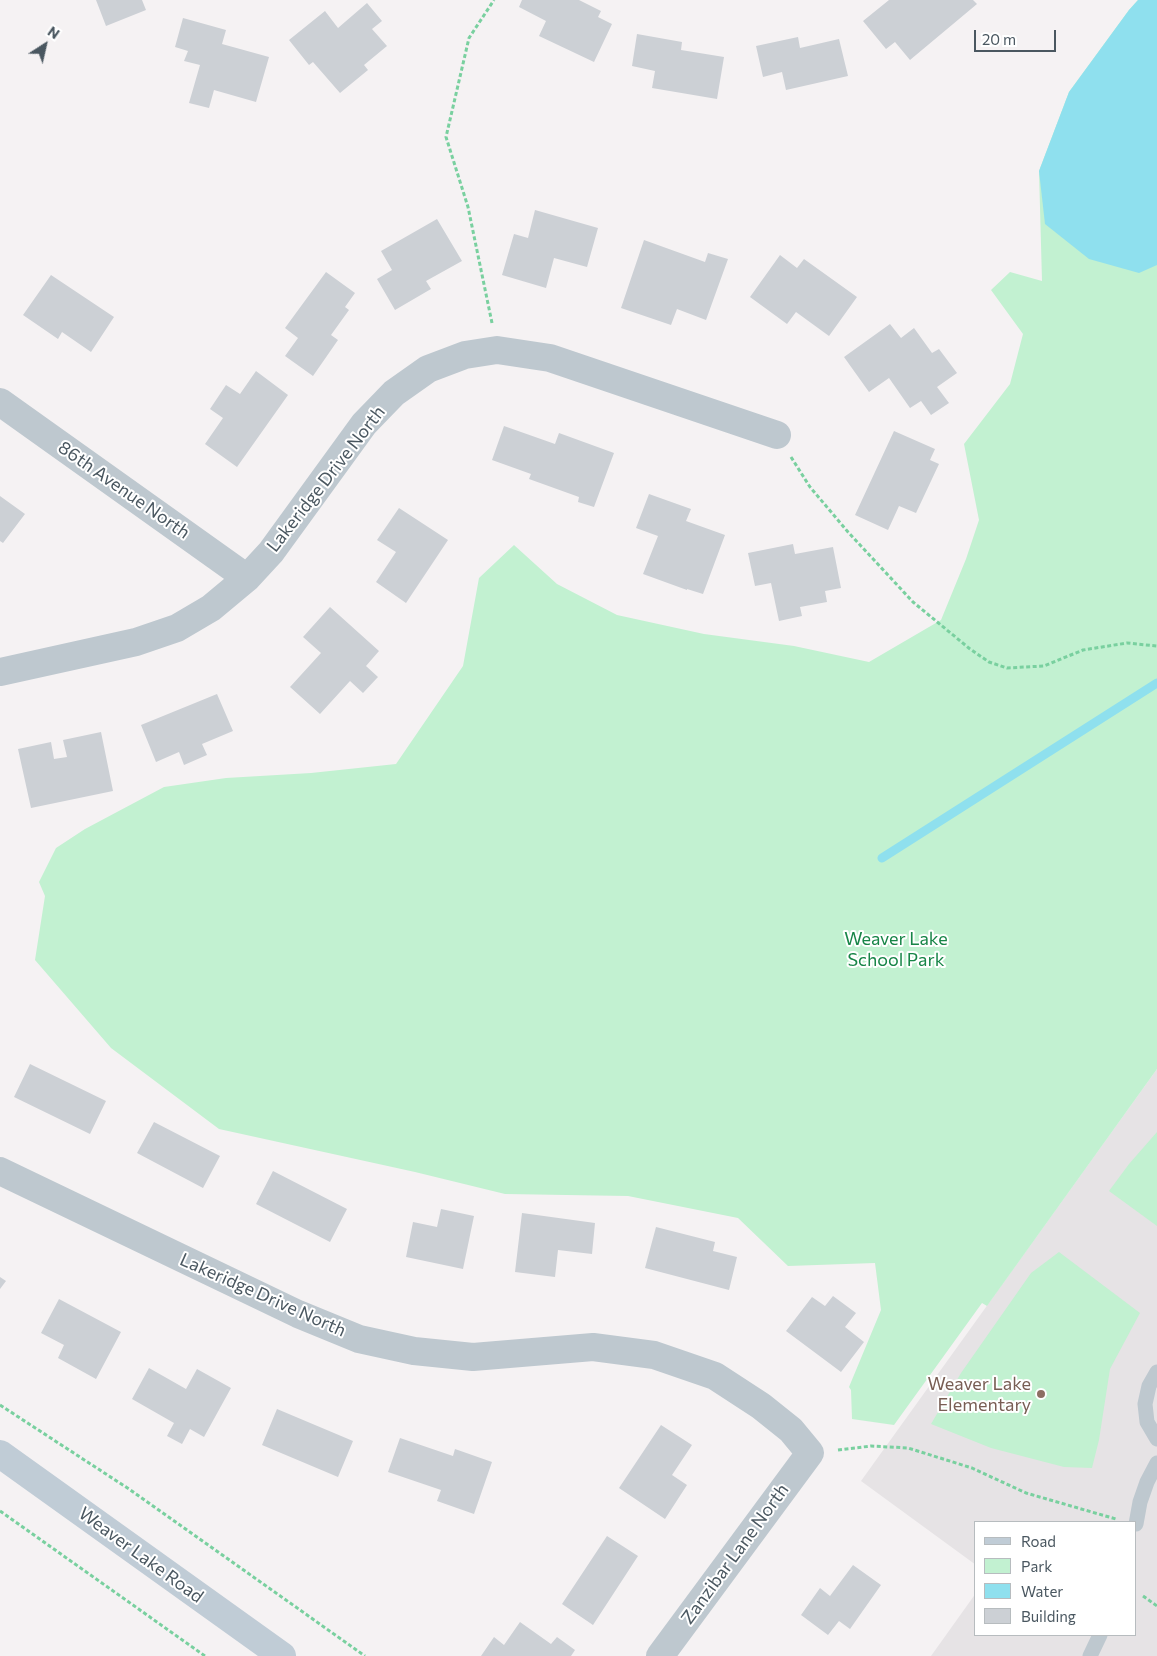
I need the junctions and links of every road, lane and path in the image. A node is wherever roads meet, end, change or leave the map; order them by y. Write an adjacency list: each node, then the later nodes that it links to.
1 (494, 0): 2 (path)
2 (497, 350): 4 (street, Lakeridge Drive North); 5 (street, Lakeridge Drive North)
3 (0, 402): 5 (street, 86th Avenue North)
4 (777, 434): 6 (path)
5 (247, 578): 7 (street, Lakeridge Drive North)
6 (1157, 646)
7 (0, 672)
8 (0, 1171): 12 (street, Lakeridge Drive North)
9 (1157, 1372): 11 (lane)
10 (0, 1405): 23 (path)
11 (1157, 1439)
12 (810, 1453): 16 (path); 24 (street, Zanzibar Lane North)
13 (0, 1454): 22 (main road, Weaver Lake Road)
14 (1157, 1463): 17 (lane)
15 (0, 1511): 21 (path)
16 (1116, 1519)
17 (1137, 1521)
18 (1143, 1596): 19 (path)
19 (1157, 1606)
20 (1100, 1636): 25 (lane)
21 (205, 1656)
22 (282, 1656)
23 (365, 1656)
24 (660, 1656)
25 (1090, 1656)

